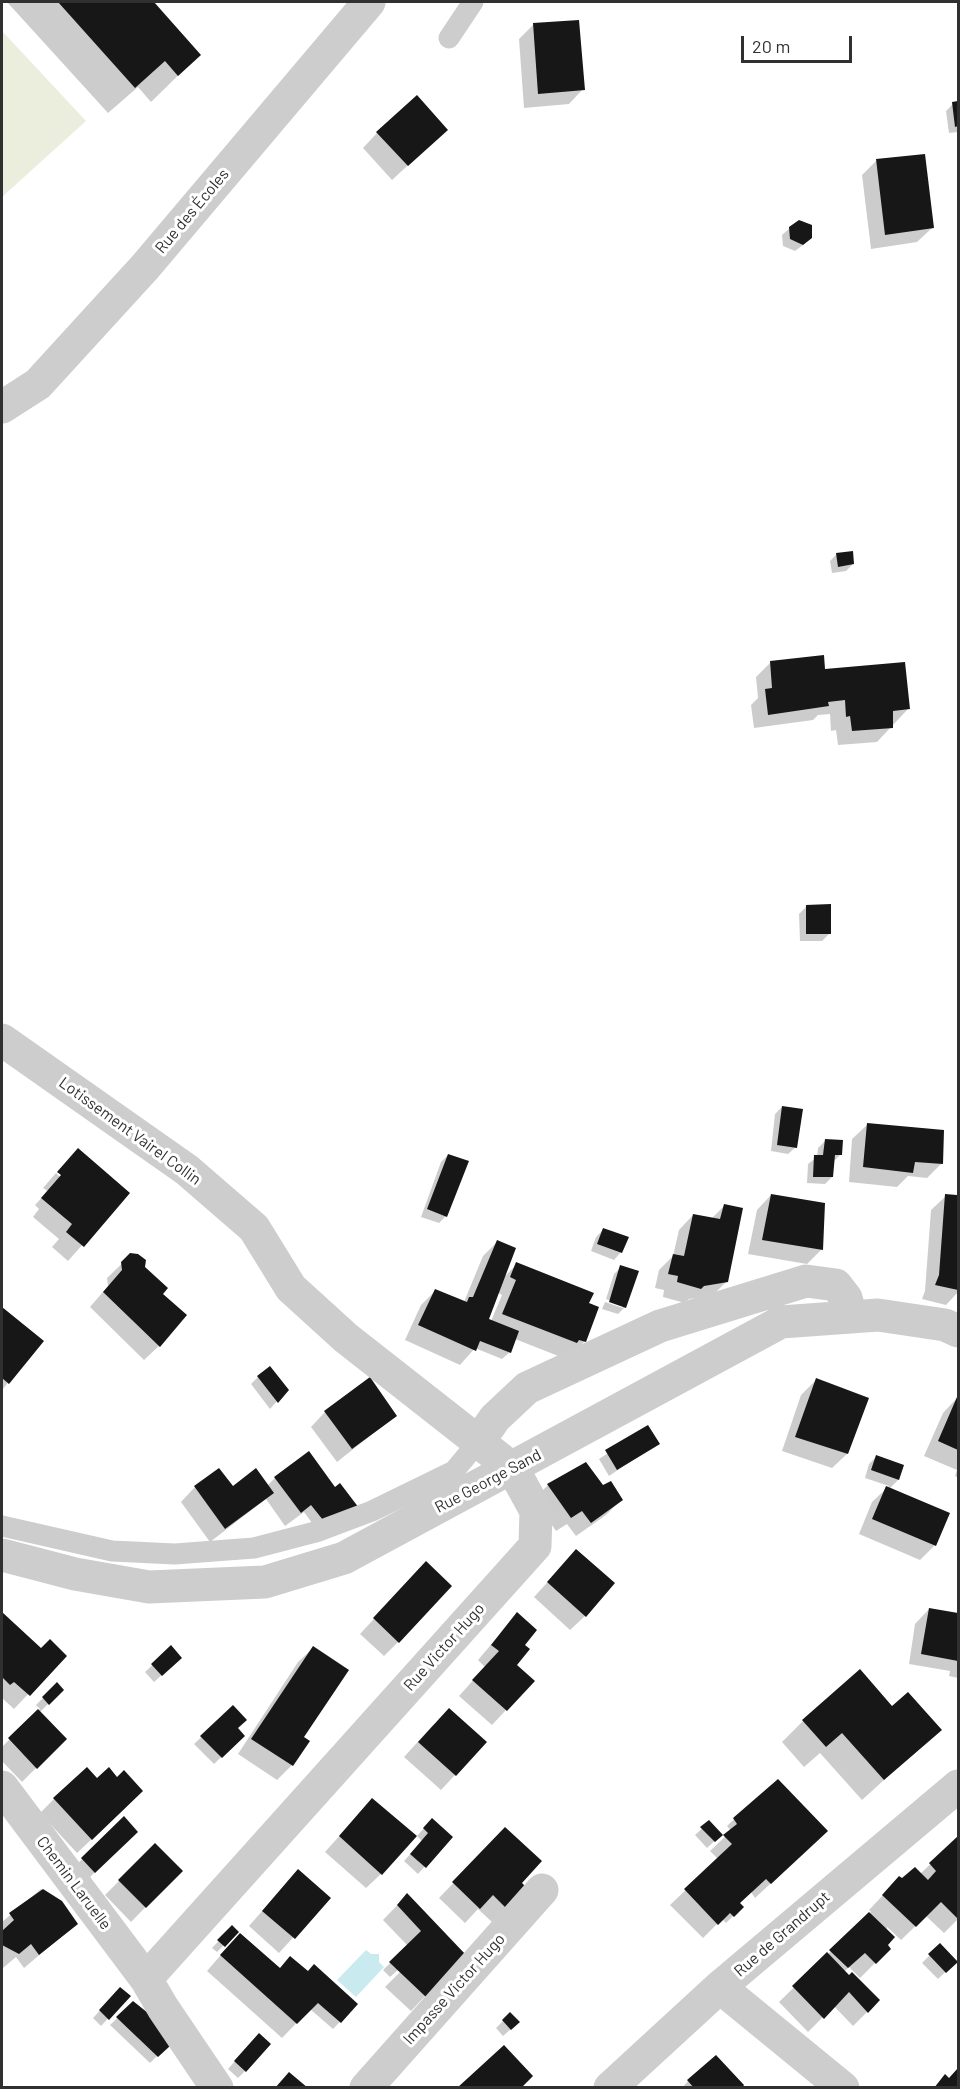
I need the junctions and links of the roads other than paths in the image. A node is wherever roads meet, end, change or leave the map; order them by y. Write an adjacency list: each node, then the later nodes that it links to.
1 (369, 2): 4 (street, Rue des Écoles)
2 (473, 2): 3 (lane)
3 (449, 38)
4 (2, 407)
5 (2, 1040): 6 (street, Lotissement Vairel Collin)
6 (254, 1228): 9 (street, Rue Victor Hugo)
7 (850, 1317): 8 (street, Rue George Sand); 9 (street); 10 (street, Rue George Sand)
8 (958, 1331)
9 (479, 1441): 10 (street, Rue Victor Hugo); 11 (lane)
10 (513, 1469): 12 (street, Rue George Sand); 16 (street, Rue Victor Hugo)
11 (2, 1526)
12 (2, 1555)
13 (958, 1786): 17 (street, Rue de Grandrupt)
14 (2, 1787): 16 (street, Chemin Laruelle)
15 (542, 1890): 19 (street, Impasse Victor Hugo)
16 (146, 1979): 18 (street)
17 (722, 1985): 20 (street, Rue de Grandrupt); 21 (street)
18 (217, 2088)
19 (366, 2088)
20 (610, 2088)
21 (843, 2088)

